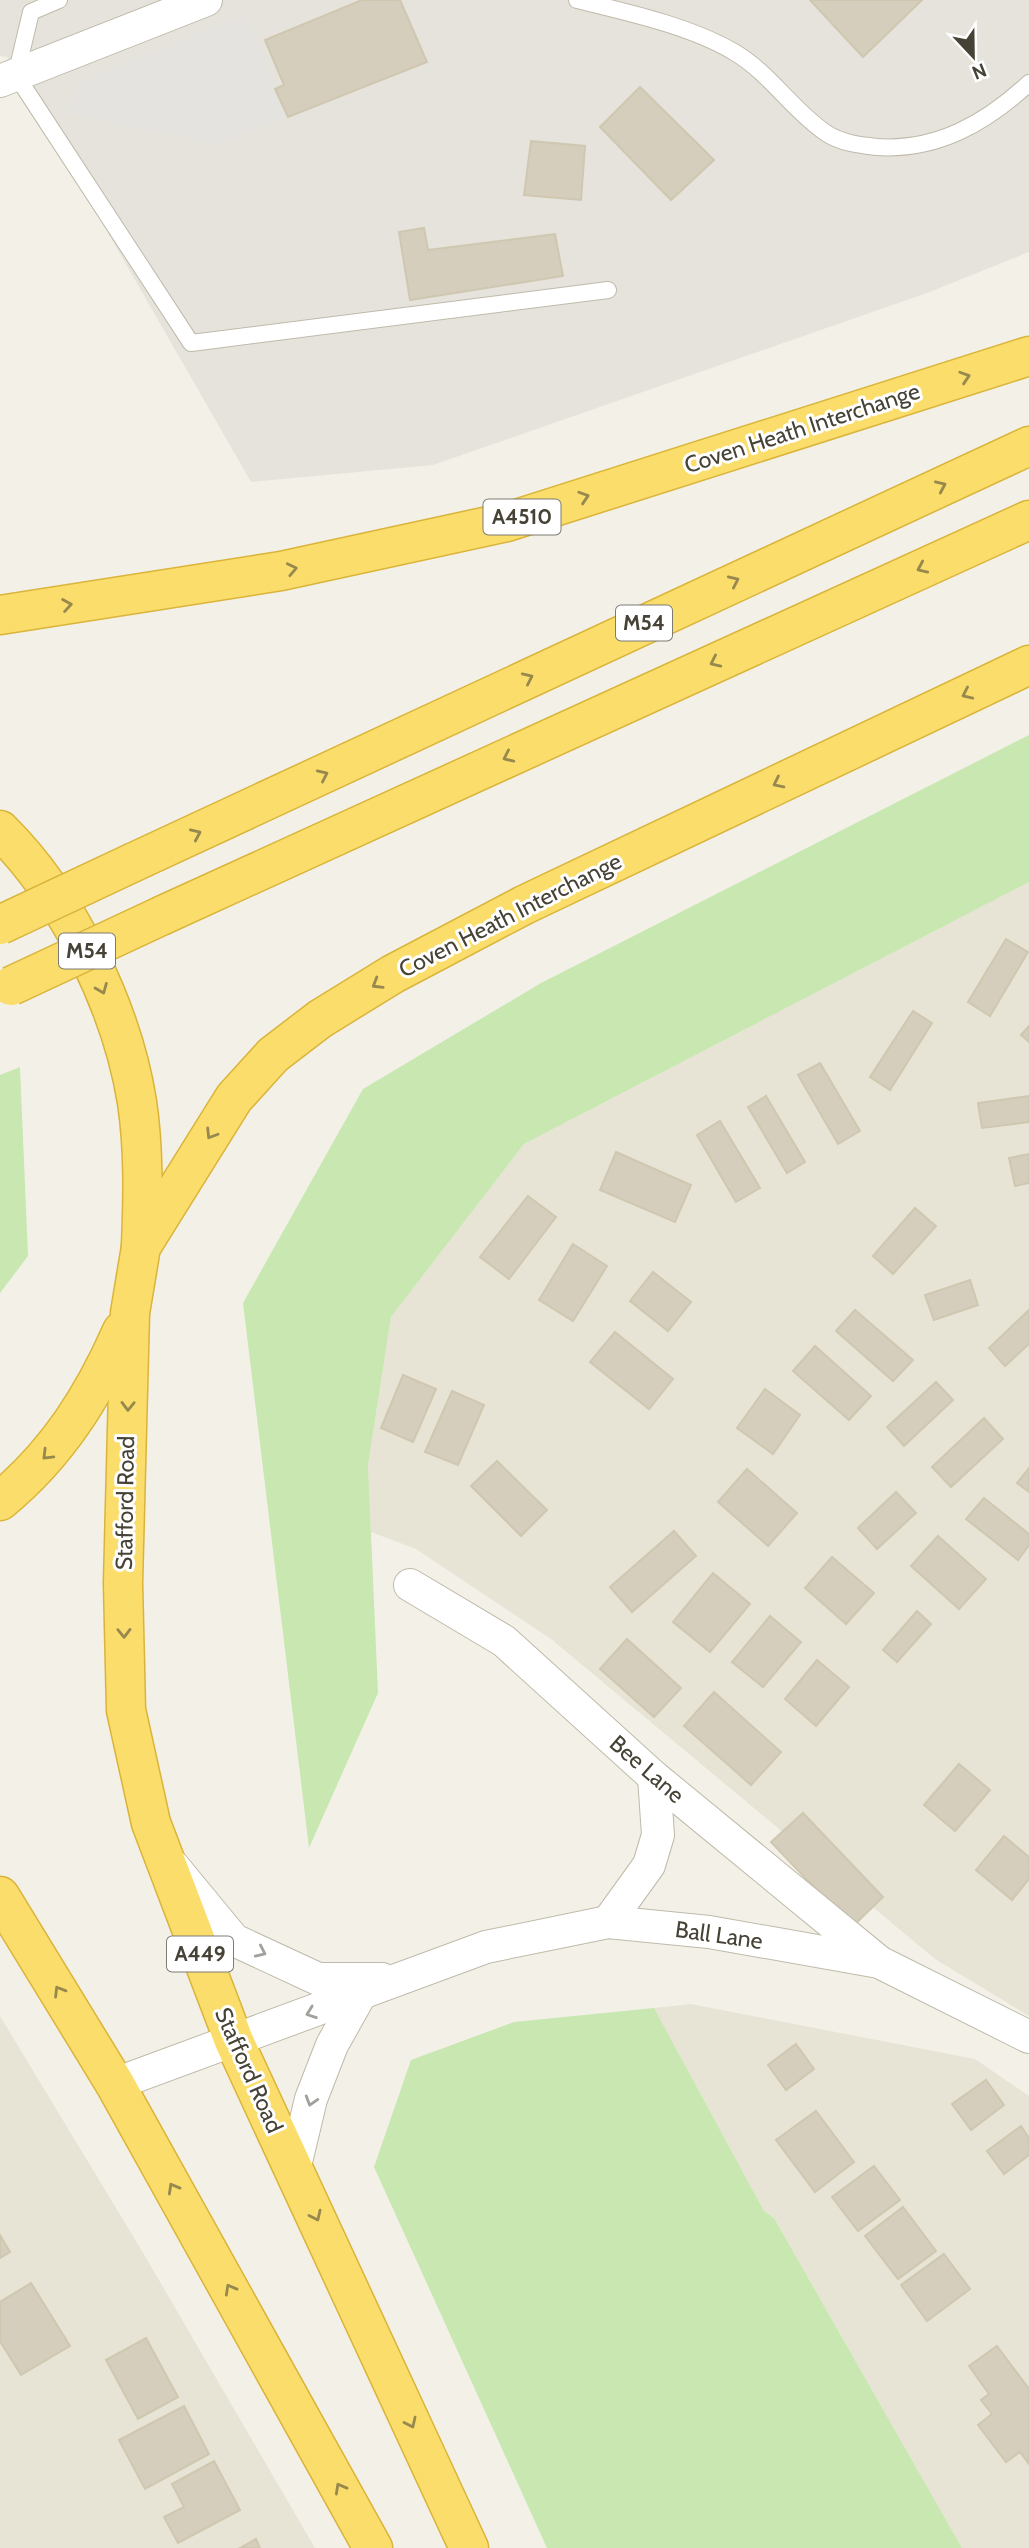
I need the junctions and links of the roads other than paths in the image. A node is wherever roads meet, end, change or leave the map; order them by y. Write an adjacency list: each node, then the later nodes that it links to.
1 (60, 0): 4 (lane)
2 (206, 0): 4 (street)
3 (577, 0): 5 (lane)
4 (8, 78): 6 (lane)
5 (1029, 83)
6 (608, 290)
7 (1029, 356): 10 (highway, Coven Heath Interchange / A4510, one-way to 7)
8 (1029, 446): 13 (highway, M54, one-way to 8, bridge)
9 (1029, 520): 14 (highway, M54, one-way to 14, bridge)
10 (0, 615)
11 (1029, 665): 15 (highway, Coven Heath Interchange, one-way to 15)
12 (0, 830): 15 (highway, one-way to 15)
13 (0, 925)
14 (6, 989)
15 (141, 1247): 16 (highway, Coven Heath Interchange)
16 (130, 1313): 17 (highway, one-way to 17); 20 (highway, Stafford Road / A449, one-way to 20)
17 (0, 1501)
18 (410, 1585): 19 (street, Bee Lane)
19 (654, 1777): 22 (street); 23 (street, Bee Lane)
20 (162, 1854): 24 (street, Ball Lane, one-way to 24); 27 (highway, Stafford Road / A449)
21 (0, 1896): 28 (highway, one-way to 21)
22 (608, 1922): 23 (street, Ball Lane); 24 (street, Ball Lane)
23 (879, 1962): 26 (street, Ball Lane)
24 (398, 1979): 25 (street, Ball Lane)
25 (360, 1995): 27 (street, Ball Lane, one-way to 27); 29 (street, one-way to 29)
26 (1029, 2037)
27 (234, 2041): 28 (street, Ball Lane); 29 (highway, Stafford Road / A449)
28 (115, 2084): 30 (highway, one-way to 28)
29 (294, 2170): 31 (highway, Stafford Road / A449, one-way to 31)
30 (373, 2548)
31 (469, 2548)

